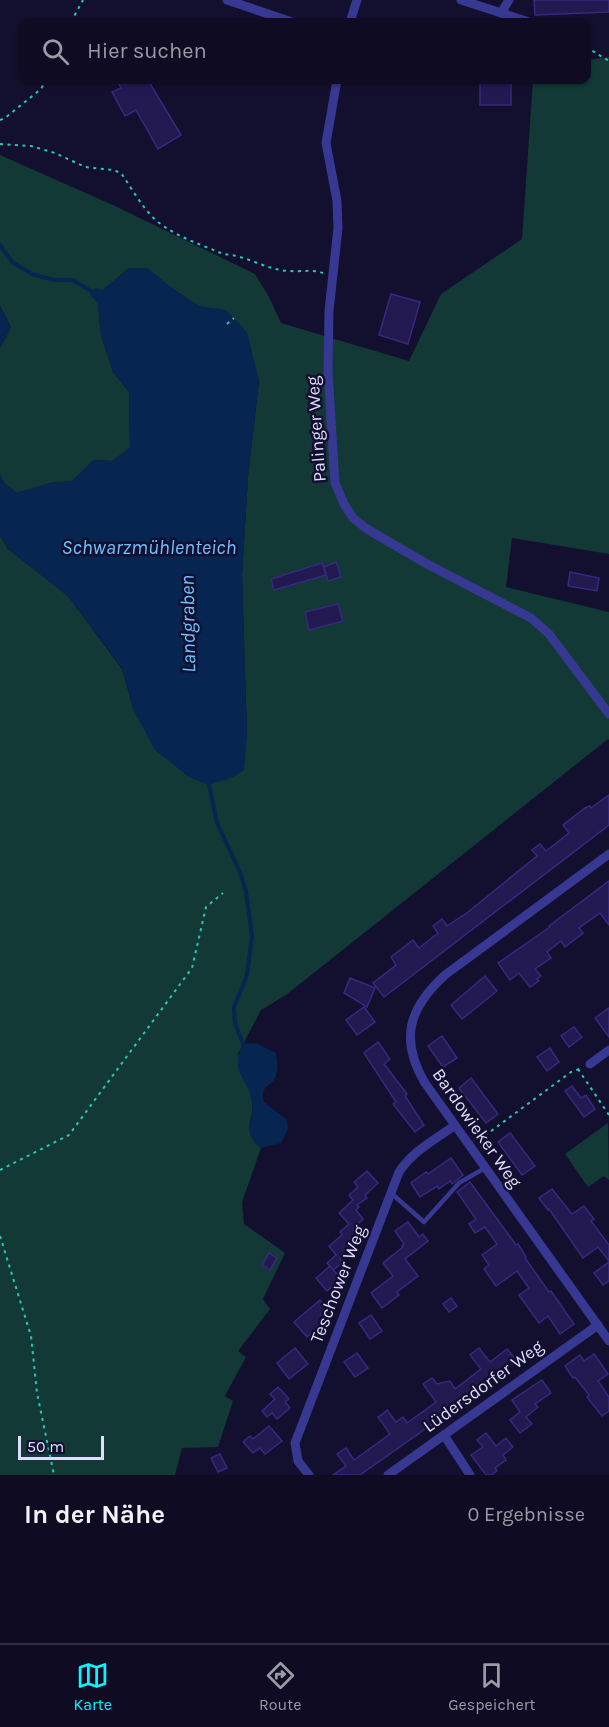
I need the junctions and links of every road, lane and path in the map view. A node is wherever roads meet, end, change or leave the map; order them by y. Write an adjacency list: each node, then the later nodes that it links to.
1 (82, 0): 7 (path)
2 (227, 0): 8 (street)
3 (357, 0): 9 (street)
4 (461, 0): 6 (street)
5 (509, 0): 6 (street)
6 (501, 13): 10 (street)
7 (73, 18)
8 (280, 18)
9 (351, 18)
10 (517, 18)
11 (591, 50): 12 (path)
12 (609, 61)
13 (44, 84): 15 (path)
14 (336, 84): 17 (street, Palinger Weg)
15 (0, 120)
16 (0, 144): 17 (path)
17 (333, 278): 20 (street, Palinger Weg)
18 (234, 318): 19 (path)
19 (227, 324)
20 (609, 714)
21 (609, 854): 27 (street, Bardowieker Weg)
22 (223, 893): 30 (path)
23 (609, 1050): 24 (street)
24 (590, 1064): 25 (path)
25 (578, 1069): 26 (path); 28 (path)
26 (609, 1115)
27 (454, 1126): 28 (street, Bardowieker Weg); 31 (street, Teschower Weg)
28 (469, 1147): 29 (street, Bardowieker Weg)
29 (485, 1168): 31 (lane); 33 (street, Bardowieker Weg)
30 (0, 1170)
31 (391, 1193): 37 (street, Teschower Weg)
32 (0, 1236): 36 (path)
33 (598, 1324): 34 (street, Bardowieker Weg); 35 (street, Lüdersdorfer Weg)
34 (609, 1341)
35 (444, 1435): 38 (street, Lüdersdorfer Weg); 39 (street)
36 (54, 1475)
37 (309, 1475)
38 (388, 1475)
39 (470, 1475)

